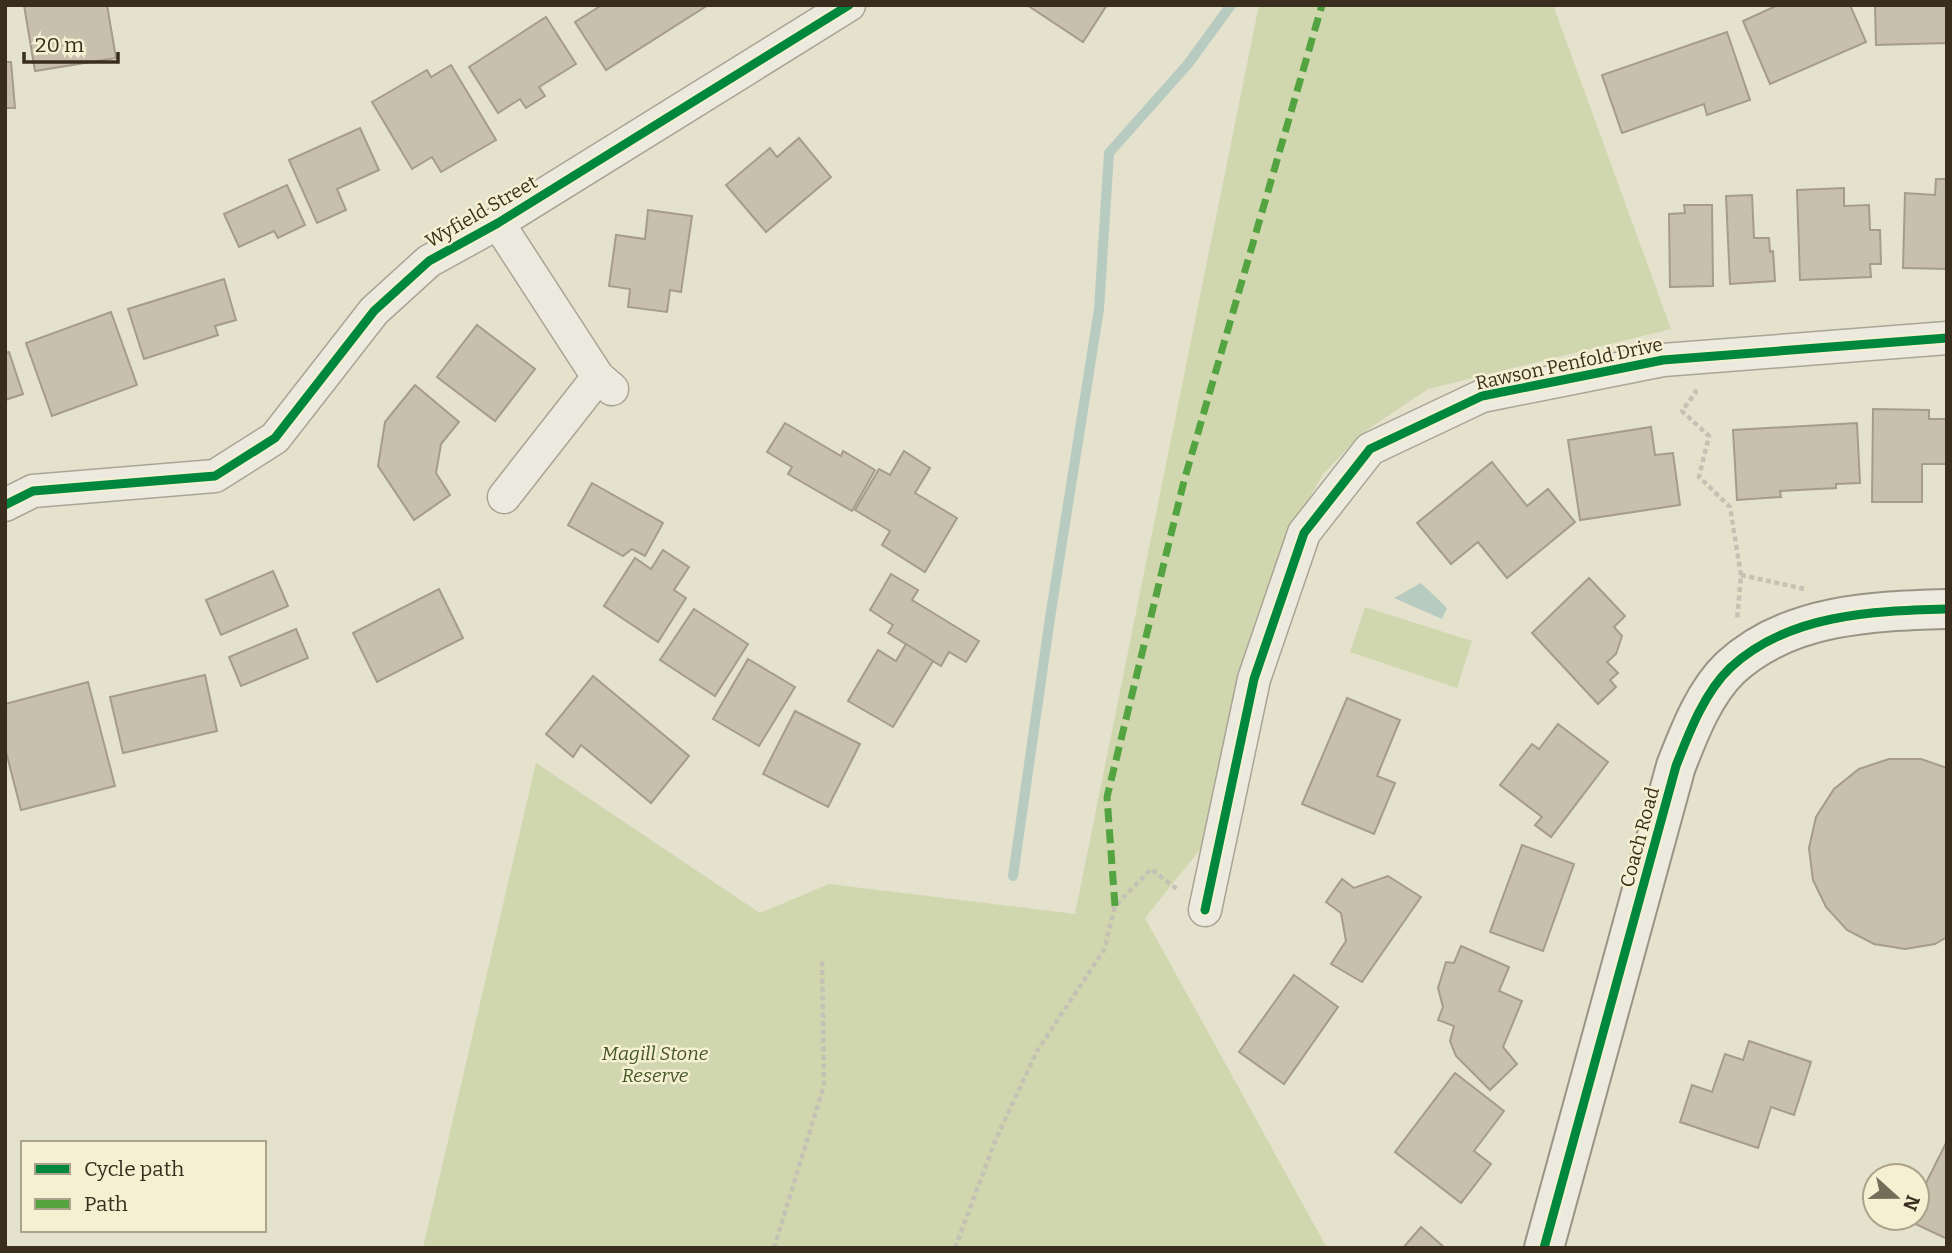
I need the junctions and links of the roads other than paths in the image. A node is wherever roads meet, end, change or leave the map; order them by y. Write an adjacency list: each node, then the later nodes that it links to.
1 (849, 5): 2 (street, Wyfield Street)
2 (498, 223): 4 (street, Wyfield Street); 5 (street, Wyfield Street)
3 (1947, 338): 7 (street, Rawson Penfold Drive)
4 (504, 497)
5 (5, 505)
6 (1947, 609): 8 (street, Coach Road)
7 (1205, 910)
8 (1544, 1248)

